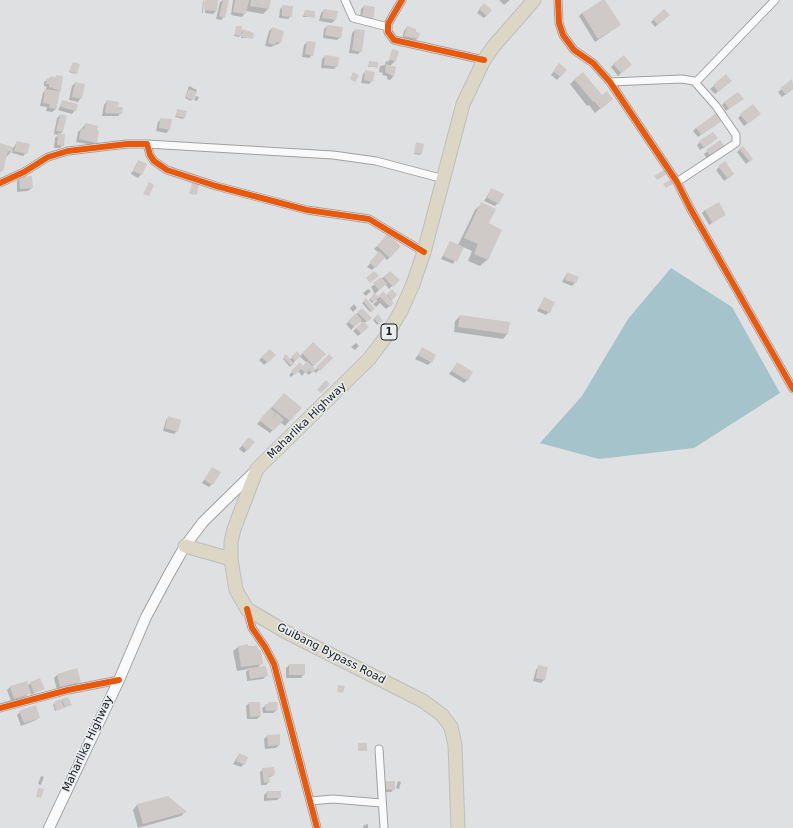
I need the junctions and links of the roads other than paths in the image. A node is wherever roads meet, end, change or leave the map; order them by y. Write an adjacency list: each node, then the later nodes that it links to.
1 (345, 0): 6 (street)
2 (402, 0): 6 (street)
3 (534, 0): 7 (highway, Maharlika Highway / 1)
4 (558, 0): 8 (street)
5 (775, 0): 9 (street)
6 (388, 27): 7 (street)
7 (484, 60): 11 (highway, Maharlika Highway / 1)
8 (610, 82): 9 (street); 12 (street)
9 (696, 82): 12 (street)
10 (147, 144): 11 (street); 13 (street); 14 (street)
11 (444, 179): 14 (highway, Maharlika Highway / 1)
12 (677, 182): 15 (street)
13 (0, 183)
14 (424, 252): 16 (highway, Maharlika Highway / 1)
15 (793, 389)
16 (257, 469): 17 (main road, Maharlika Highway / 1); 18 (highway, Guibang Bypass Road)
17 (185, 546): 18 (highway); 20 (main road, Maharlika Highway / 1)
18 (231, 559): 19 (highway, Guibang Bypass Road)
19 (247, 609): 23 (street); 28 (highway, Guibang Bypass Road)
20 (119, 680): 21 (street); 25 (main road, Maharlika Highway / 1)
21 (0, 708)
22 (379, 749): 24 (street)
23 (310, 801): 24 (street); 26 (street)
24 (381, 803): 27 (street)
25 (49, 828)
26 (317, 828)
27 (384, 828)
28 (458, 828)

